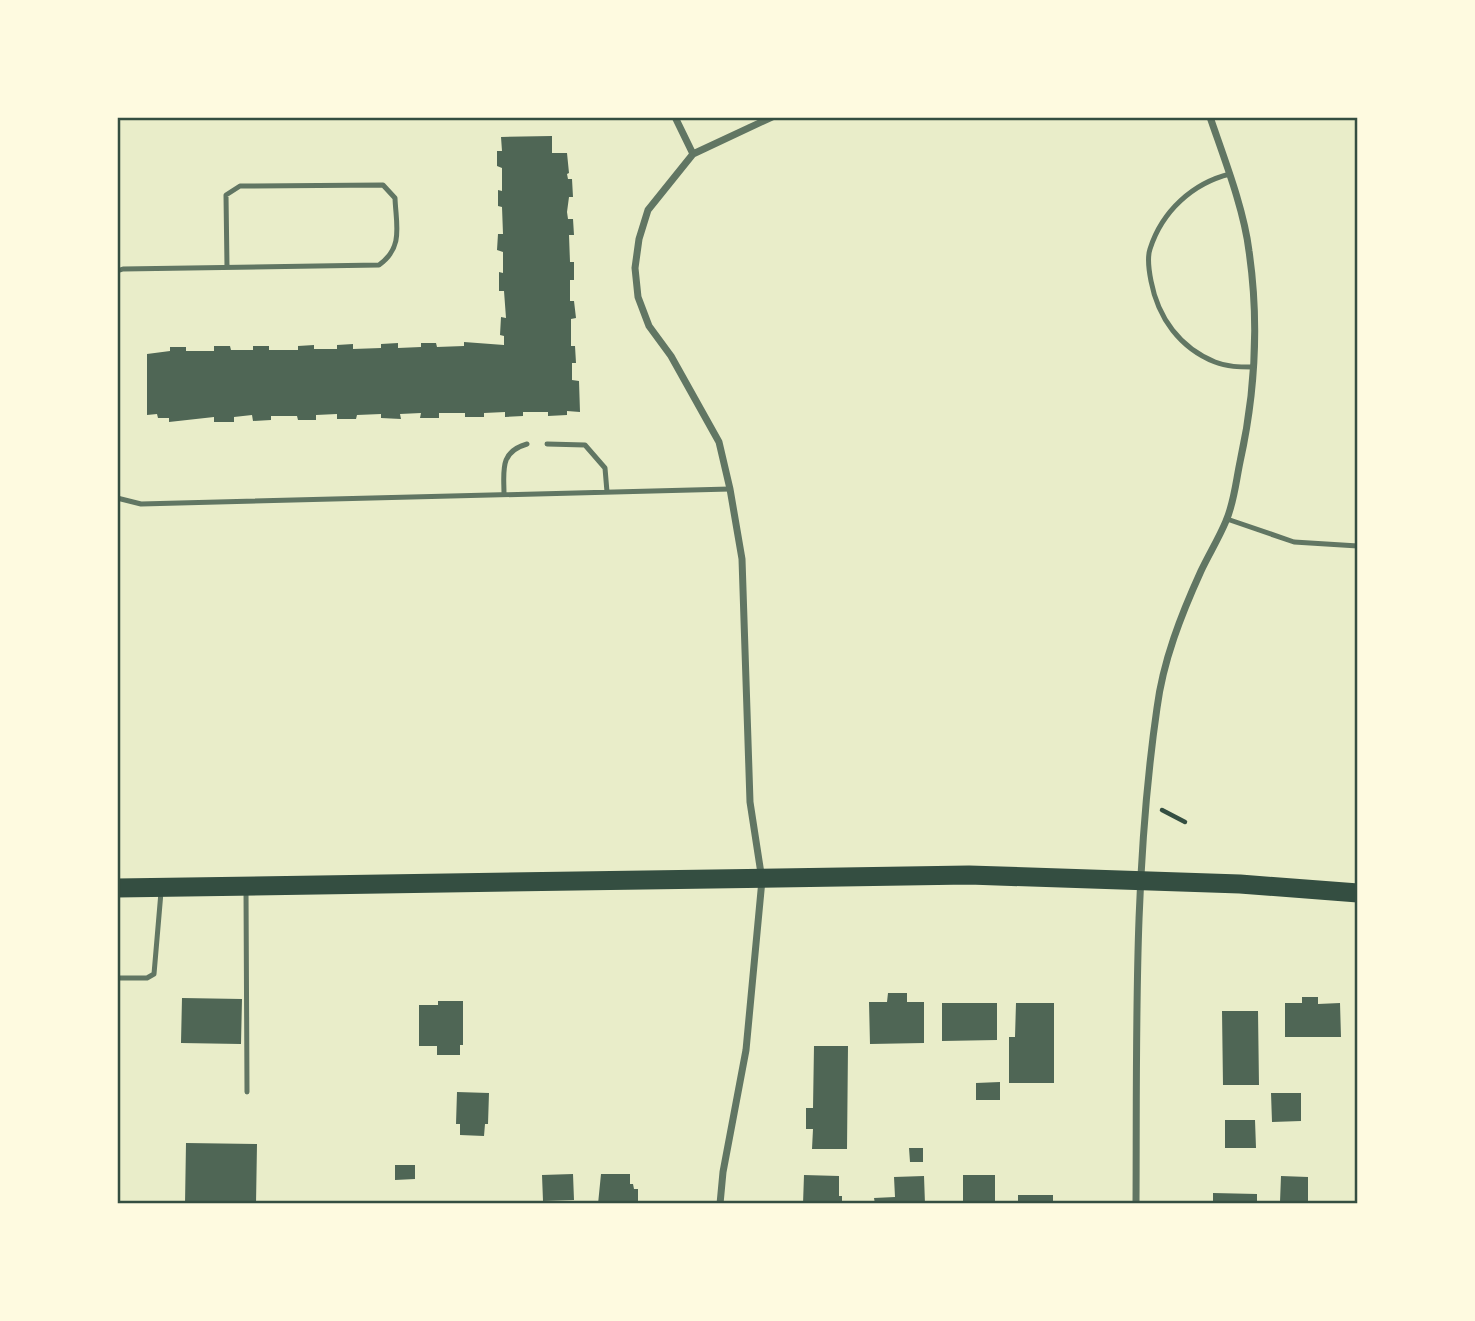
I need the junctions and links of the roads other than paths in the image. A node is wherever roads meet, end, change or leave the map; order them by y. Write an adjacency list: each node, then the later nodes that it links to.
1 (675, 117): 4 (street)
2 (772, 117): 4 (street)
3 (1210, 117): 5 (street)
4 (693, 154): 11 (street)
5 (1230, 174): 8 (street); 8 (lane)
6 (227, 267): 6 (lane); 7 (lane)
7 (117, 271)
8 (1252, 367): 15 (street)
9 (527, 444): 13 (lane)
10 (547, 444): 12 (lane)
11 (730, 489): 12 (lane); 17 (street)
12 (607, 492): 13 (lane)
13 (504, 494): 14 (lane)
14 (117, 498)
15 (1227, 519): 16 (lane); 18 (street)
16 (1358, 546)
17 (762, 880): 18 (highway); 19 (highway); 25 (street)
18 (1140, 880): 22 (highway); 26 (street)
19 (246, 886): 20 (highway); 24 (lane)
20 (161, 887): 21 (highway); 23 (lane)
21 (117, 888)
22 (1358, 893)
23 (117, 978)
24 (247, 1092)
25 (720, 1204)
26 (1136, 1204)

